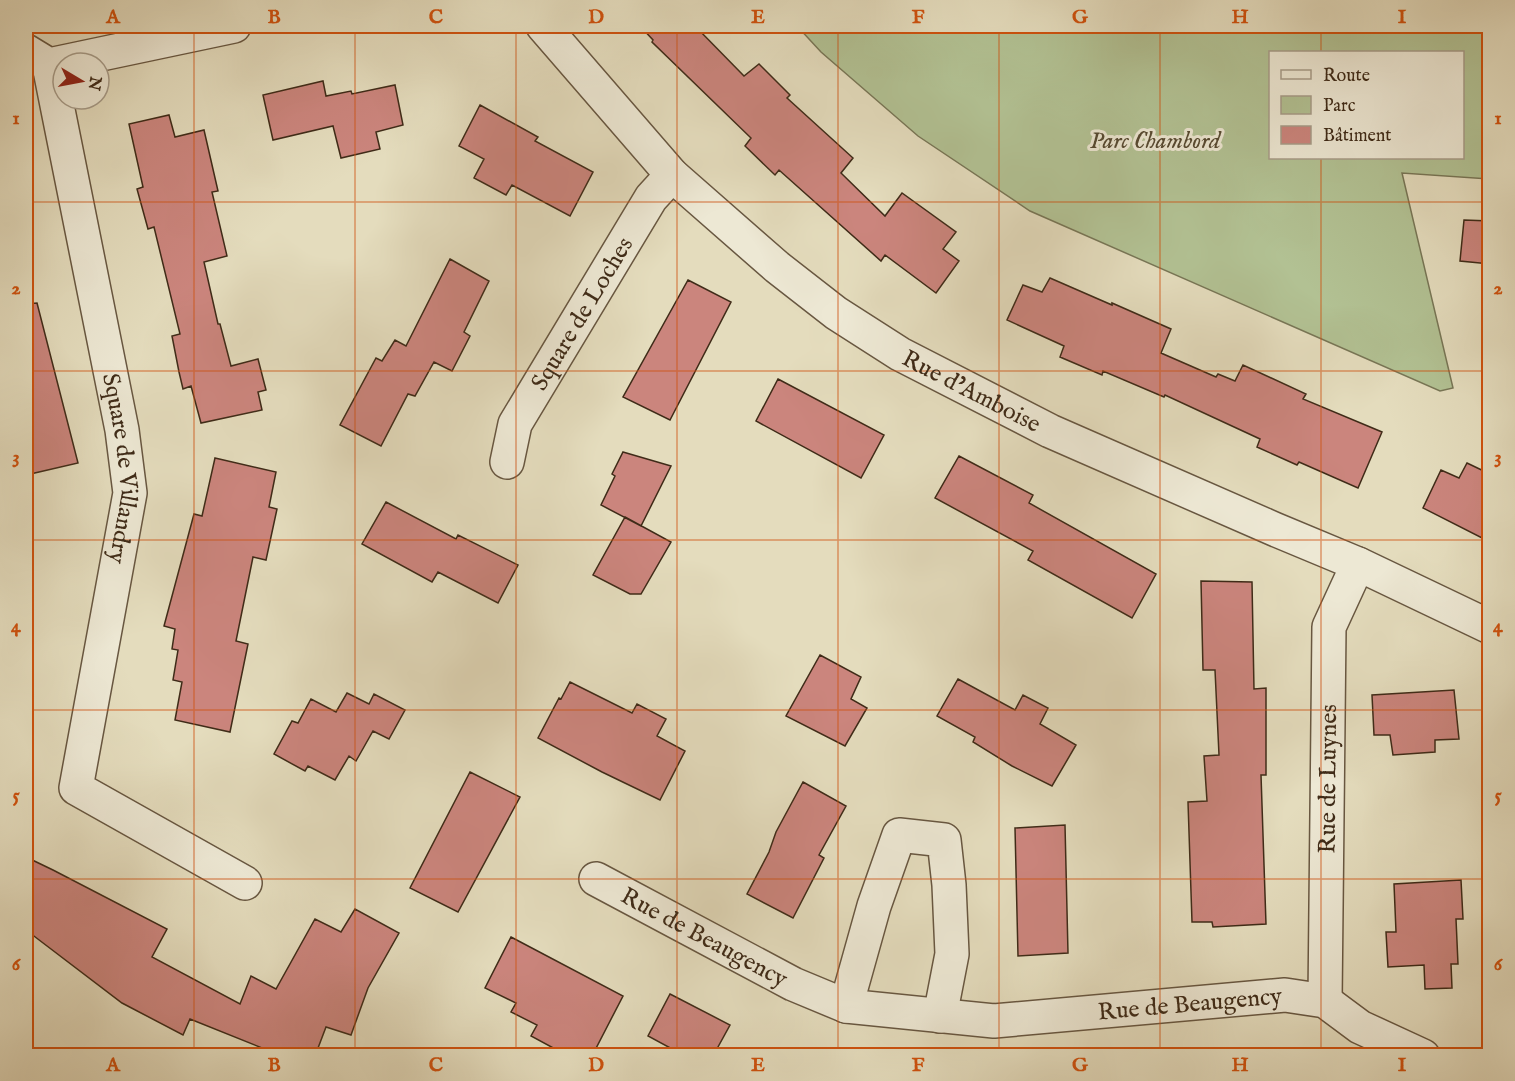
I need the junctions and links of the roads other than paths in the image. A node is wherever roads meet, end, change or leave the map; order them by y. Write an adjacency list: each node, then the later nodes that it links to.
1 (234, 26): 3 (street)
2 (543, 26): 4 (street, Rue d’Amboise)
3 (38, 58): 9 (street, Square de Villandry)
4 (672, 175): 5 (street, Square de Loches); 6 (street, Rue d’Amboise)
5 (507, 462)
6 (1358, 564): 7 (street, Rue d’Amboise); 10 (street, Rue de Luynes)
7 (1490, 627)
8 (596, 879): 11 (street, Rue de Beaugency)
9 (245, 883)
10 (1325, 1001): 12 (street, Rue de Beaugency); 13 (street, Rue de Beaugency)
11 (846, 1006): 12 (street, Rue de Beaugency); 12 (street)
12 (940, 1016)
13 (1423, 1056)

